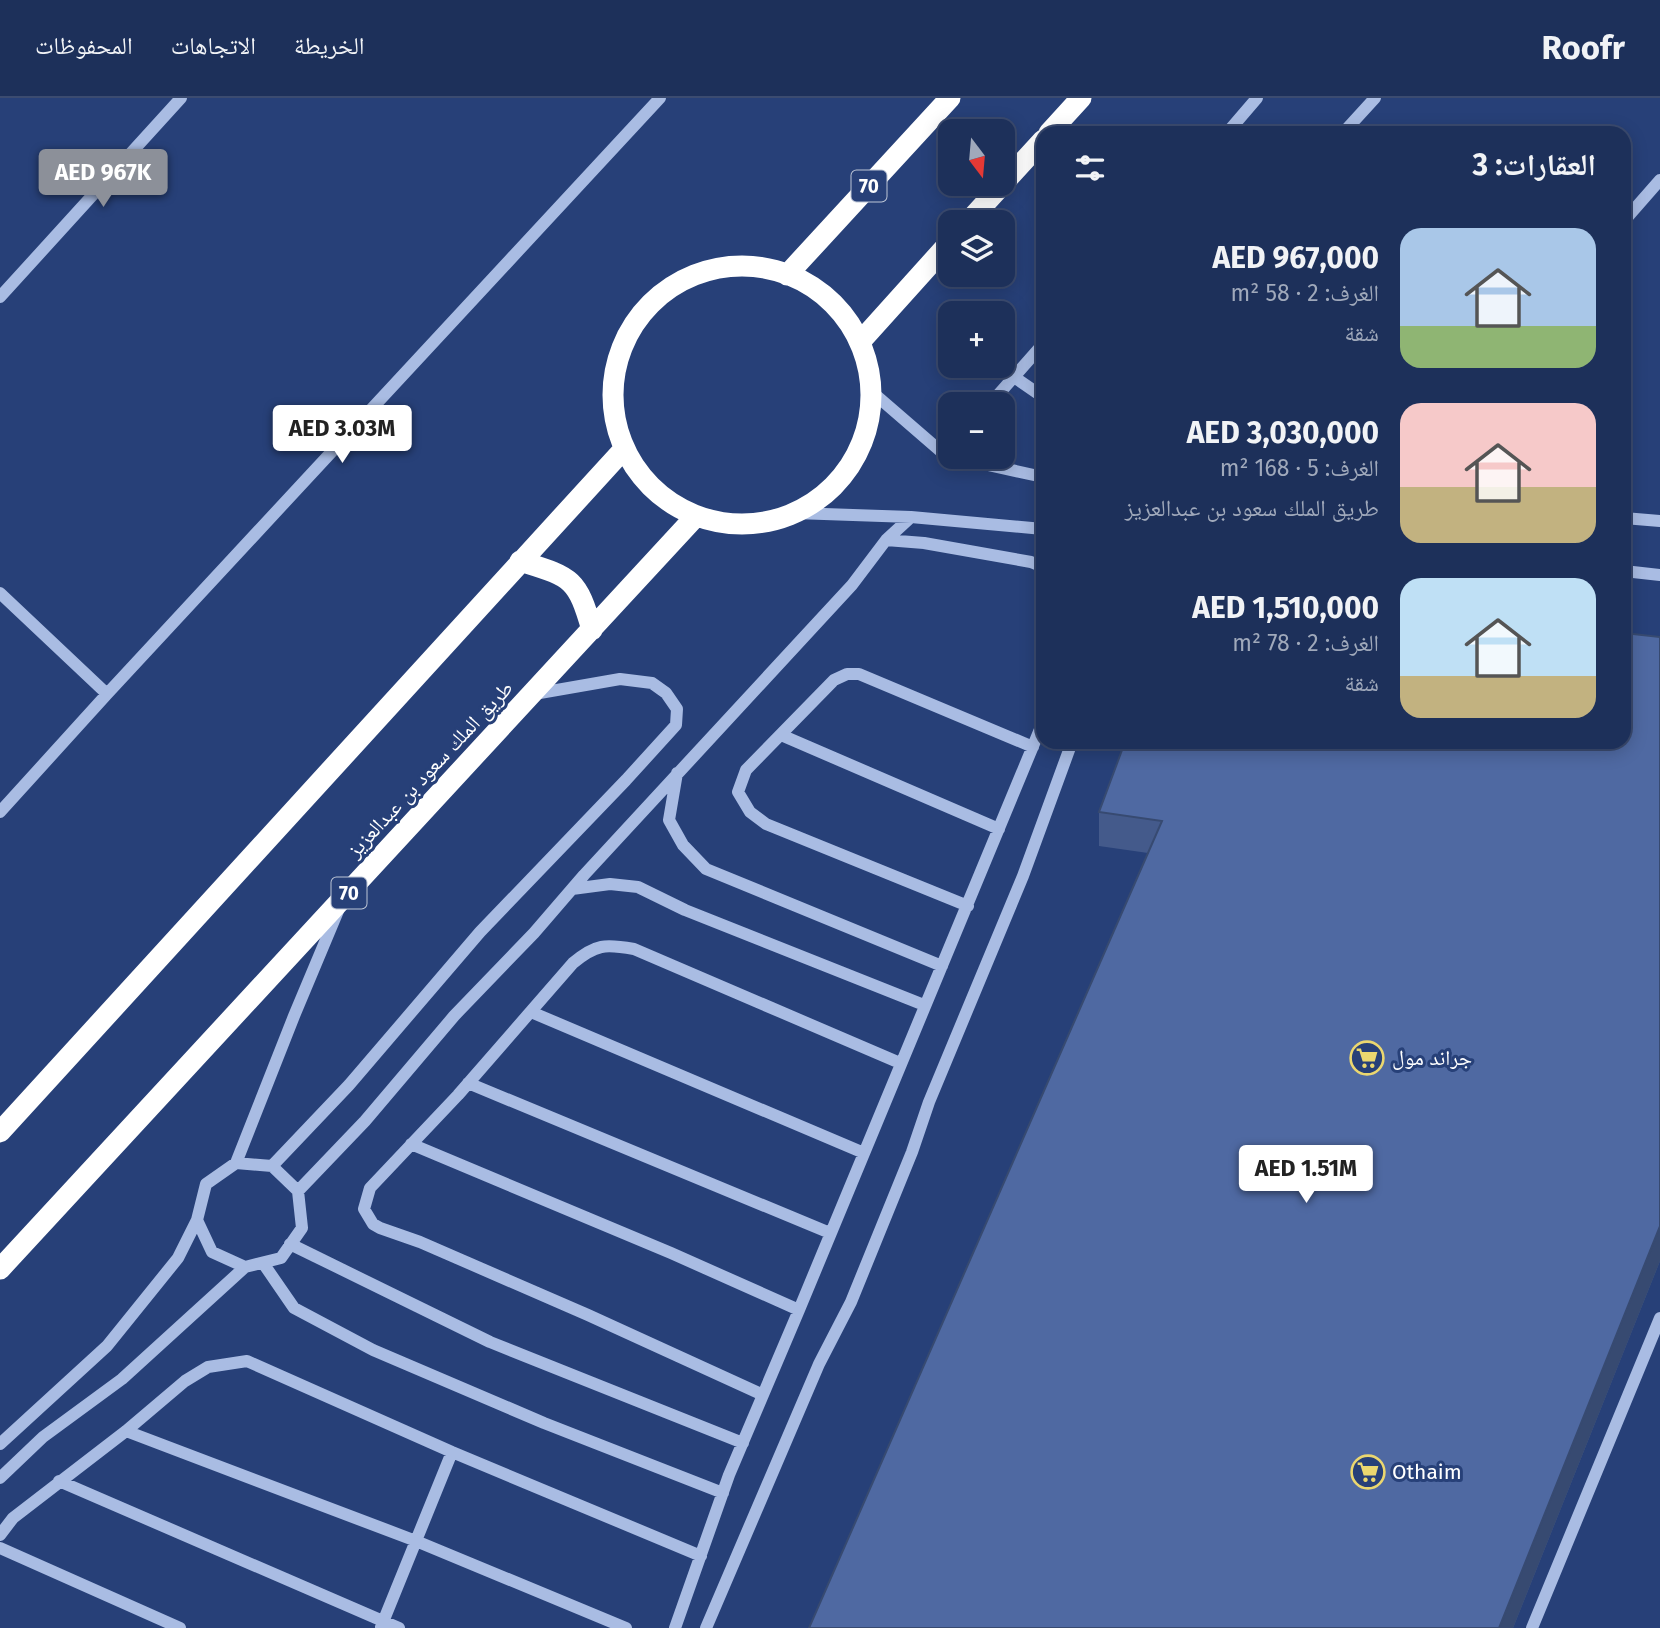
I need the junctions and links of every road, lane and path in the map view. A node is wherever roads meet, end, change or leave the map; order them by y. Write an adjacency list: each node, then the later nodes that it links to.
1 (181, 98): 16 (street)
2 (660, 98): 42 (street)
3 (950, 98): 15 (highway, 70)
4 (1081, 98): 7 (highway)
5 (1257, 98): 8 (street)
6 (1375, 98): 9 (street)
7 (1055, 126)
8 (1233, 126)
9 (1349, 126)
10 (1036, 148): 12 (highway)
11 (1660, 180): 13 (street)
12 (979, 210)
13 (1631, 213)
14 (938, 255): 17 (highway)
15 (788, 275): 17 (highway); 26 (highway)
16 (0, 298)
17 (860, 342): 22 (highway)
18 (1036, 352): 19 (street)
19 (1015, 376)
20 (1013, 378): 23 (street)
21 (1015, 378): 24 (street)
22 (871, 391): 25 (street); 29 (highway)
23 (1001, 392)
24 (1036, 392)
25 (938, 445)
26 (624, 449): 30 (highway); 36 (highway)
27 (1010, 469): 28 (street)
28 (1036, 475)
29 (795, 513): 30 (highway); 31 (street)
30 (696, 516): 41 (highway, طريق الملك سعود بن عبدالعزيز / 70)
31 (911, 517): 34 (street); 35 (street)
32 (1631, 519): 33 (street)
33 (1660, 521)
34 (1036, 527)
35 (886, 540): 37 (street); 48 (street)
36 (520, 561): 41 (highway); 59 (highway)
37 (1036, 564)
38 (1631, 572): 39 (street)
39 (1660, 575)
40 (0, 593): 42 (street)
41 (592, 630): 43 (highway, طريق الملك سعود بن عبدالعزيز / 70)
42 (107, 694): 49 (street)
43 (533, 694): 52 (highway, طريق الملك سعود بن عبدالعزيز / 70); 63 (street)
44 (781, 735): 46 (street); 50 (street); 53 (street)
45 (1036, 740): 46 (street)
46 (1033, 747): 50 (street)
47 (1069, 749): 90 (street)
48 (677, 773): 51 (street); 54 (street)
49 (0, 812)
50 (999, 828): 53 (street)
51 (572, 889): 55 (street); 64 (street)
52 (343, 899): 62 (street); 70 (highway, طريق الملك سعود بن عبدالعزيز / 70)
53 (968, 905): 54 (street)
54 (942, 966): 55 (street)
55 (924, 1005): 57 (street)
56 (531, 1012): 57 (street); 58 (street); 61 (street)
57 (900, 1063): 61 (street)
58 (468, 1083): 60 (street); 66 (street)
59 (0, 1132)
60 (411, 1144): 71 (street); 73 (street)
61 (864, 1153): 66 (street)
62 (236, 1163): 63 (street); 65 (street)
63 (272, 1166): 64 (street)
64 (298, 1191): 67 (street)
65 (197, 1220): 69 (street); 76 (street)
66 (831, 1233): 71 (street)
67 (290, 1244): 68 (street); 75 (street)
68 (263, 1263): 69 (street); 80 (street)
69 (245, 1267): 78 (street)
70 (0, 1269)
71 (799, 1310): 73 (street)
72 (1660, 1318): 91 (street)
73 (761, 1394): 75 (street)
74 (126, 1431): 77 (street); 79 (street); 82 (street)
75 (743, 1443): 80 (street)
76 (0, 1444)
77 (452, 1452): 82 (street); 84 (street)
78 (0, 1478)
79 (59, 1481): 81 (street); 85 (street)
80 (723, 1493): 84 (street)
81 (0, 1535)
82 (416, 1541): 85 (street); 88 (street)
83 (0, 1548): 86 (street)
84 (701, 1556): 89 (street)
85 (382, 1625): 87 (street)
86 (180, 1628)
87 (399, 1628)
88 (626, 1628)
89 (675, 1628)
90 (706, 1628)
91 (1532, 1628)

